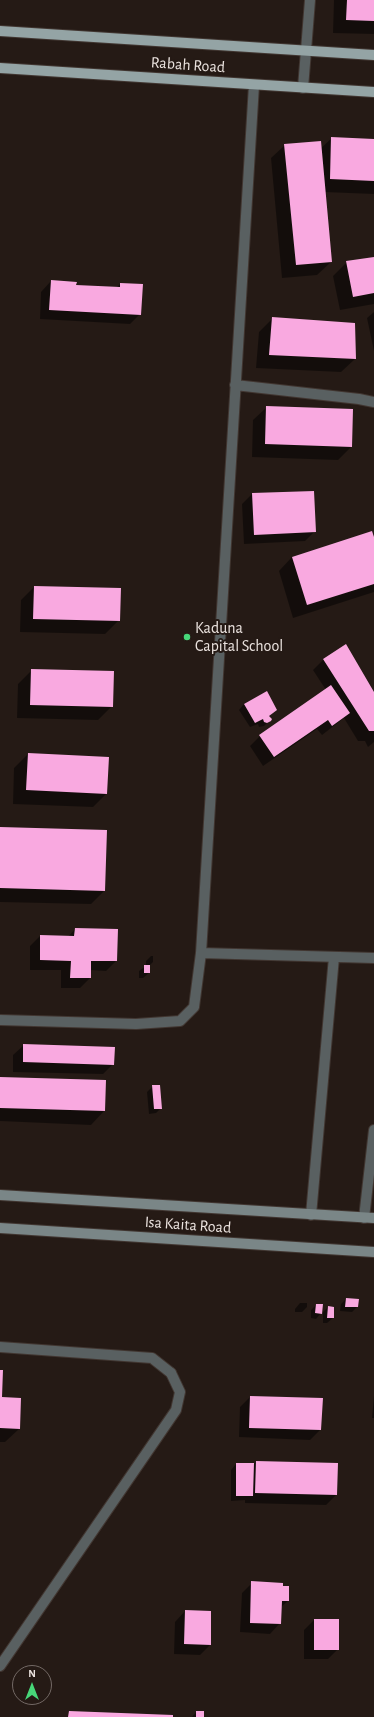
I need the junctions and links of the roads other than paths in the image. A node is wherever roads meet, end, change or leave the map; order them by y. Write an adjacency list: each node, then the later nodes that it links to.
1 (310, 0): 3 (street)
2 (0, 30): 3 (main road, Rabah Road)
3 (306, 50): 4 (main road, Rabah Road); 7 (street)
4 (374, 55)
5 (0, 68): 6 (main road, Rabah Road)
6 (254, 85): 7 (main road, Rabah Road); 9 (street)
7 (303, 88): 8 (main road, Rabah Road)
8 (374, 92)
9 (235, 385): 10 (street); 11 (street)
10 (374, 402)
11 (201, 953): 12 (street); 14 (street)
12 (334, 957): 13 (street); 17 (street)
13 (374, 958)
14 (0, 1020)
15 (374, 1130): 18 (street)
16 (0, 1195): 17 (main road, Isa Kaita Road)
17 (311, 1215): 18 (main road, Isa Kaita Road)
18 (369, 1218)
19 (0, 1228): 20 (main road, Isa Kaita Road)
20 (374, 1252)
21 (0, 1347): 22 (street)
22 (0, 1666)

